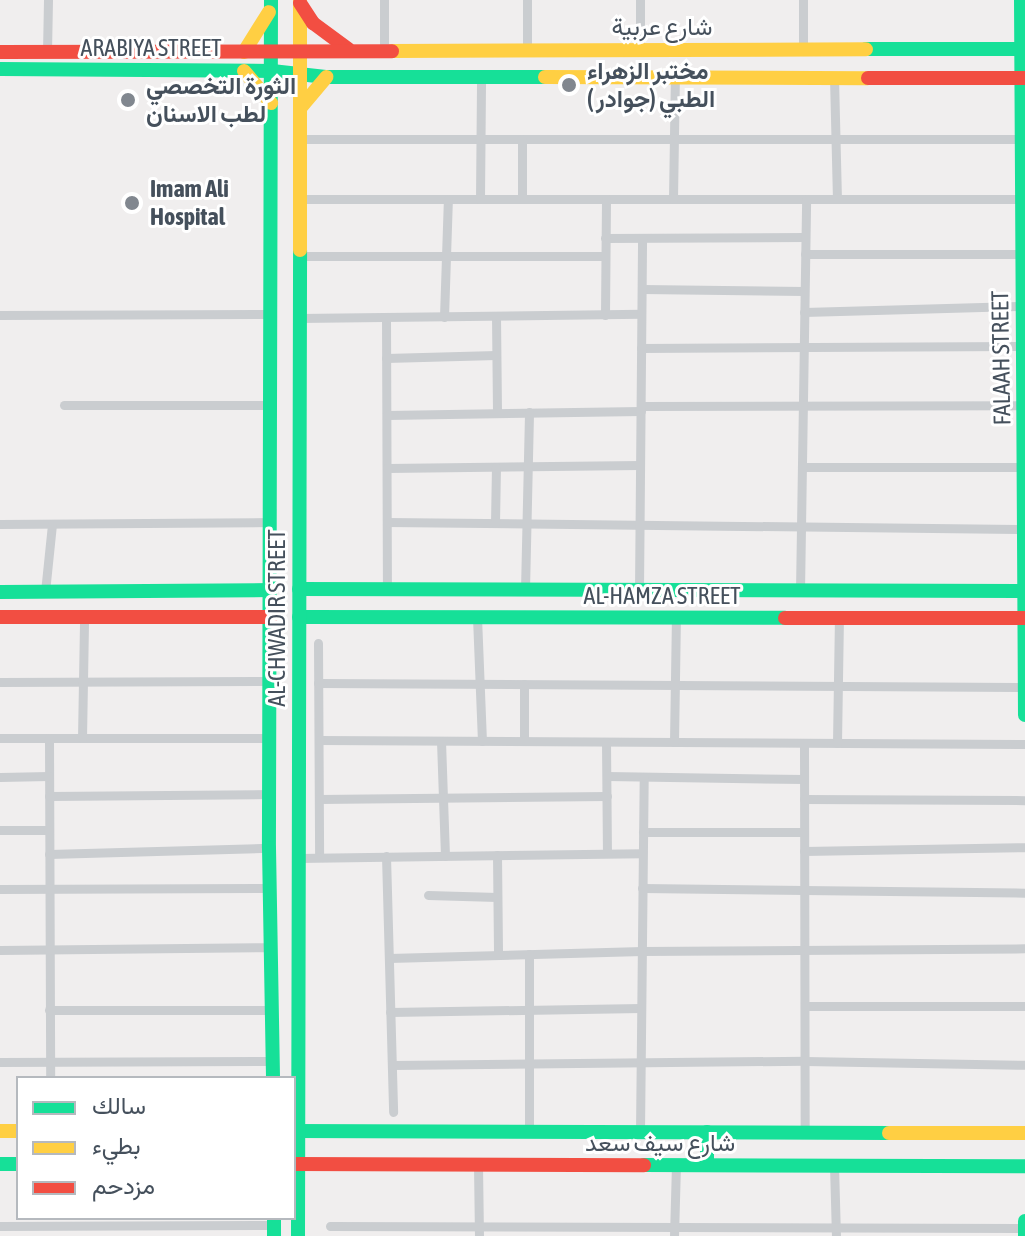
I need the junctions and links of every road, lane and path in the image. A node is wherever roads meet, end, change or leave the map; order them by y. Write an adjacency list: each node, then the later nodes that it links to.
1 (48, 0): 19 (street)
2 (384, 0): 11 (street)
3 (527, 0): 12 (street)
4 (640, 0): 13 (street)
5 (803, 0): 15 (street)
6 (1021, 0): 9 (main road, FALAAH STREET)
7 (300, 1): 10 (main road); 22 (main road, AL-CHWADIR STREET)
8 (271, 4): 20 (main road); 21 (main road, AL-CHWADIR STREET)
9 (1022, 24): 16 (main road); 17 (main road, FALAAH STREET)
10 (348, 49): 11 (main road, شارع عربية); 22 (main road, شارع عربية)
11 (384, 49): 12 (main road, شارع عربية)
12 (527, 49): 13 (main road, شارع عربية)
13 (640, 49): 14 (main road, شارع عربية)
14 (709, 49): 15 (main road, شارع عربية); 30 (main road)
15 (803, 49): 16 (main road, شارع عربية)
16 (991, 49): 17 (main road, شارع عربية)
17 (1023, 49): 33 (main road, FALAAH STREET)
18 (0, 52): 19 (main road, ARABIYA STREET)
19 (47, 52): 20 (main road, ARABIYA STREET)
20 (244, 52): 21 (main road, ARABIYA STREET)
21 (270, 52): 22 (main road, ARABIYA STREET); 25 (main road, AL-CHWADIR STREET)
22 (299, 52): 26 (main road, AL-CHWADIR STREET)
23 (0, 69): 24 (main road, ARABIYA STREET)
24 (244, 71): 25 (main road, ARABIYA STREET); 34 (main road)
25 (272, 71): 26 (main road, ARABIYA STREET); 34 (main road, AL-CHWADIR STREET)
26 (301, 74): 27 (main road); 36 (main road, AL-CHWADIR STREET)
27 (326, 77): 28 (main road); 36 (main road)
28 (481, 77): 29 (main road); 38 (street)
29 (675, 77): 30 (main road); 40 (street)
30 (709, 77): 31 (main road)
31 (834, 77): 32 (main road); 41 (street)
32 (993, 78): 33 (main road); 35 (main road)
33 (1023, 78): 35 (main road, FALAAH STREET)
34 (271, 103): 64 (main road, AL-CHWADIR STREET)
35 (1022, 103): 42 (main road, FALAAH STREET)
36 (300, 110): 37 (main road, AL-CHWADIR STREET)
37 (300, 139): 38 (street); 43 (main road, AL-CHWADIR STREET)
38 (480, 139): 39 (street); 45 (street)
39 (522, 139): 40 (street); 46 (street)
40 (674, 139): 41 (street); 48 (street)
41 (836, 139): 42 (street); 50 (street)
42 (1023, 139): 51 (main road, FALAAH STREET)
43 (300, 199): 44 (street); 58 (main road, AL-CHWADIR STREET)
44 (448, 199): 45 (street); 57 (street)
45 (480, 199): 46 (street)
46 (522, 199): 47 (street)
47 (606, 199): 48 (street); 53 (street)
48 (673, 199): 49 (street)
49 (806, 199): 50 (street); 52 (street)
50 (837, 199): 51 (street)
51 (1023, 199): 56 (main road, FALAAH STREET)
52 (805, 237): 54 (street); 55 (street)
53 (605, 238): 54 (street); 59 (street)
54 (642, 238): 60 (street)
55 (805, 254): 56 (street); 61 (street)
56 (1022, 254): 62 (main road, FALAAH STREET)
57 (446, 255): 58 (street); 59 (street); 70 (street)
58 (300, 256): 71 (main road, AL-CHWADIR STREET)
59 (605, 256): 67 (street)
60 (642, 289): 61 (street); 65 (street)
61 (804, 291): 63 (street)
62 (1022, 306): 63 (street); 72 (main road, FALAAH STREET)
63 (804, 312): 73 (street)
64 (271, 314): 66 (street); 77 (main road, AL-CHWADIR STREET)
65 (641, 314): 67 (street); 74 (street)
66 (0, 315)
67 (605, 315): 68 (street)
68 (496, 316): 70 (street); 75 (street)
69 (386, 317): 70 (street); 71 (street); 76 (street)
70 (444, 317)
71 (299, 318): 78 (main road, AL-CHWADIR STREET)
72 (1023, 346): 73 (street); 81 (main road, FALAAH STREET)
73 (804, 347): 74 (street); 82 (street)
74 (641, 348): 83 (street)
75 (496, 355): 76 (street); 85 (street)
76 (386, 358): 86 (street)
77 (271, 386): 78 (main road); 80 (main road, AL-CHWADIR STREET)
78 (299, 386): 102 (main road, AL-CHWADIR STREET)
79 (64, 405): 80 (street)
80 (271, 405): 93 (main road, AL-CHWADIR STREET)
81 (1024, 405): 82 (street); 91 (main road, FALAAH STREET)
82 (803, 406): 83 (street); 90 (street)
83 (641, 408): 84 (street); 87 (street)
84 (529, 412): 85 (street); 88 (street)
85 (497, 413): 86 (street)
86 (387, 415): 92 (street)
87 (640, 465): 88 (street); 99 (street)
88 (528, 466): 89 (street); 96 (street)
89 (496, 467): 92 (street); 95 (street)
90 (802, 467): 91 (street); 100 (street)
91 (1024, 467): 101 (main road, FALAAH STREET)
92 (387, 468): 94 (street)
93 (271, 522): 98 (street); 103 (main road, AL-CHWADIR STREET)
94 (387, 522): 95 (street); 104 (street)
95 (495, 523): 96 (street)
96 (527, 523): 99 (street); 105 (street)
97 (0, 524): 98 (street)
98 (52, 524): 111 (street)
99 (640, 525): 100 (street); 106 (street)
100 (801, 527): 101 (street); 108 (street)
101 (1024, 529): 109 (main road, FALAAH STREET)
102 (299, 589): 104 (main road, AL-HAMZA STREET); 114 (main road, AL-CHWADIR STREET)
103 (270, 590): 111 (main road); 113 (main road, AL-CHWADIR STREET)
104 (387, 590): 105 (main road, AL-HAMZA STREET)
105 (525, 590): 106 (main road, AL-HAMZA STREET)
106 (639, 590): 107 (main road, AL-HAMZA STREET)
107 (705, 590): 108 (main road, AL-HAMZA STREET); 118 (main road)
108 (800, 591): 109 (main road, AL-HAMZA STREET)
109 (1024, 591): 120 (main road, FALAAH STREET)
110 (0, 592): 111 (main road)
111 (45, 592)
112 (0, 617): 116 (main road)
113 (271, 617): 116 (main road); 122 (main road, AL-CHWADIR STREET)
114 (299, 617): 115 (main road, AL-HAMZA STREET); 171 (main road, AL-CHWADIR STREET)
115 (477, 617): 117 (main road, AL-HAMZA STREET); 126 (street)
116 (84, 618): 124 (street)
117 (676, 618): 118 (main road, AL-HAMZA STREET); 128 (street)
118 (706, 618): 119 (main road, AL-HAMZA STREET)
119 (839, 618): 120 (main road, AL-HAMZA STREET); 129 (street)
120 (1025, 618): 130 (main road, FALAAH STREET)
121 (318, 643): 125 (street)
122 (269, 681): 124 (street); 135 (main road, AL-CHWADIR STREET)
123 (0, 682): 124 (street)
124 (83, 682): 134 (street)
125 (318, 683): 126 (street); 136 (street)
126 (480, 684): 127 (street); 138 (street)
127 (524, 684): 128 (street); 139 (street)
128 (674, 685): 129 (street); 141 (street)
129 (837, 686): 130 (street); 143 (street)
130 (1025, 687): 131 (main road, FALAAH STREET)
131 (1025, 715)
132 (0, 738): 133 (street)
133 (49, 738): 134 (street); 145 (street)
134 (82, 738): 135 (street)
135 (269, 738): 150 (main road, AL-CHWADIR STREET)
136 (319, 740): 137 (street); 154 (street)
137 (441, 741): 138 (street); 153 (street)
138 (482, 741): 139 (street)
139 (524, 741): 140 (street)
140 (606, 742): 141 (street); 146 (street)
141 (674, 742): 142 (street)
142 (804, 743): 143 (street); 149 (street)
143 (837, 743): 144 (street)
144 (1025, 744)
145 (49, 776): 147 (street); 151 (street)
146 (607, 776): 148 (street); 152 (street)
147 (0, 777)
148 (644, 777): 149 (street); 159 (street)
149 (804, 779): 155 (street)
150 (270, 794): 151 (street); 162 (main road, AL-CHWADIR STREET)
151 (49, 796): 158 (street)
152 (607, 796): 153 (street); 164 (street)
153 (443, 798): 154 (street); 169 (street)
154 (319, 799): 170 (street)
155 (804, 799): 156 (street); 160 (street)
156 (1025, 800)
157 (0, 830): 158 (street)
158 (49, 830): 166 (street)
159 (643, 832): 160 (street); 165 (street)
160 (804, 832): 163 (street)
161 (1025, 847): 163 (street)
162 (269, 848): 166 (street); 173 (main road, AL-CHWADIR STREET)
163 (804, 851): 175 (street)
164 (607, 853): 165 (street); 167 (street)
165 (642, 853): 174 (street)
166 (49, 854): 172 (street)
167 (497, 855): 169 (street); 179 (street)
168 (386, 856): 169 (street); 170 (street); 188 (street)
169 (445, 856)
170 (319, 857): 171 (street)
171 (298, 858): 208 (main road, AL-CHWADIR STREET)
172 (49, 888): 173 (street); 176 (street); 182 (street)
173 (271, 888): 180 (main road, AL-CHWADIR STREET)
174 (642, 888): 175 (street); 185 (street)
175 (804, 888): 177 (street); 184 (street)
176 (0, 889)
177 (1025, 893)
178 (428, 895): 179 (street)
179 (497, 897): 186 (street)
180 (272, 947): 182 (street); 193 (main road, AL-CHWADIR STREET)
181 (1025, 948): 184 (street)
182 (49, 949): 183 (street); 192 (street)
183 (0, 950)
184 (805, 950): 185 (street); 189 (street)
185 (642, 951): 187 (street); 191 (street)
186 (498, 954): 187 (street); 188 (street)
187 (529, 954): 195 (street)
188 (389, 958): 194 (street)
189 (805, 1006): 190 (street); 197 (street)
190 (1025, 1006)
191 (641, 1008): 195 (street); 201 (street)
192 (49, 1010): 193 (street); 199 (street)
193 (273, 1010): 196 (main road, AL-CHWADIR STREET)
194 (390, 1012): 195 (street); 200 (street)
195 (529, 1012): 203 (street)
196 (273, 1061): 199 (street); 205 (main road, AL-CHWADIR STREET)
197 (805, 1061): 201 (street); 202 (street); 212 (street)
198 (0, 1062): 199 (street)
199 (50, 1062): 204 (street)
200 (392, 1065): 203 (street); 206 (street)
201 (641, 1065): 203 (street); 210 (street)
202 (1025, 1065)
203 (529, 1066): 209 (street)
204 (50, 1076)
205 (273, 1076)
206 (393, 1112)
207 (1025, 1124): 213 (main road)
208 (296, 1131): 209 (main road, شارع سيف سعد); 215 (main road, AL-CHWADIR STREET)
209 (529, 1132): 210 (main road, شارع سيف سعد)
210 (640, 1132): 211 (main road, شارع سيف سعد)
211 (707, 1132): 212 (main road, شارع سيف سعد); 218 (main road)
212 (805, 1132): 213 (main road, شارع سيف سعد)
213 (1025, 1133): 214 (main road)
214 (1025, 1142)
215 (296, 1164): 216 (main road, شارع سيف سعد); 230 (main road, AL-CHWADIR STREET)
216 (478, 1165): 217 (main road, شارع سيف سعد); 227 (street)
217 (676, 1165): 218 (main road, شارع سيف سعد); 228 (street)
218 (707, 1165): 219 (main road, شارع سيف سعد)
219 (834, 1165): 220 (main road, شارع سيف سعد); 229 (street)
220 (1025, 1166)
221 (1025, 1221): 226 (main road)
222 (0, 1226): 225 (street)
223 (274, 1226): 225 (street)
224 (330, 1226): 227 (street)
225 (85, 1227)
226 (1025, 1228): 229 (street); 231 (main road)
227 (478, 1231): 228 (street)
228 (674, 1232): 229 (street)
229 (836, 1232)
230 (298, 1236)
231 (1025, 1236)

